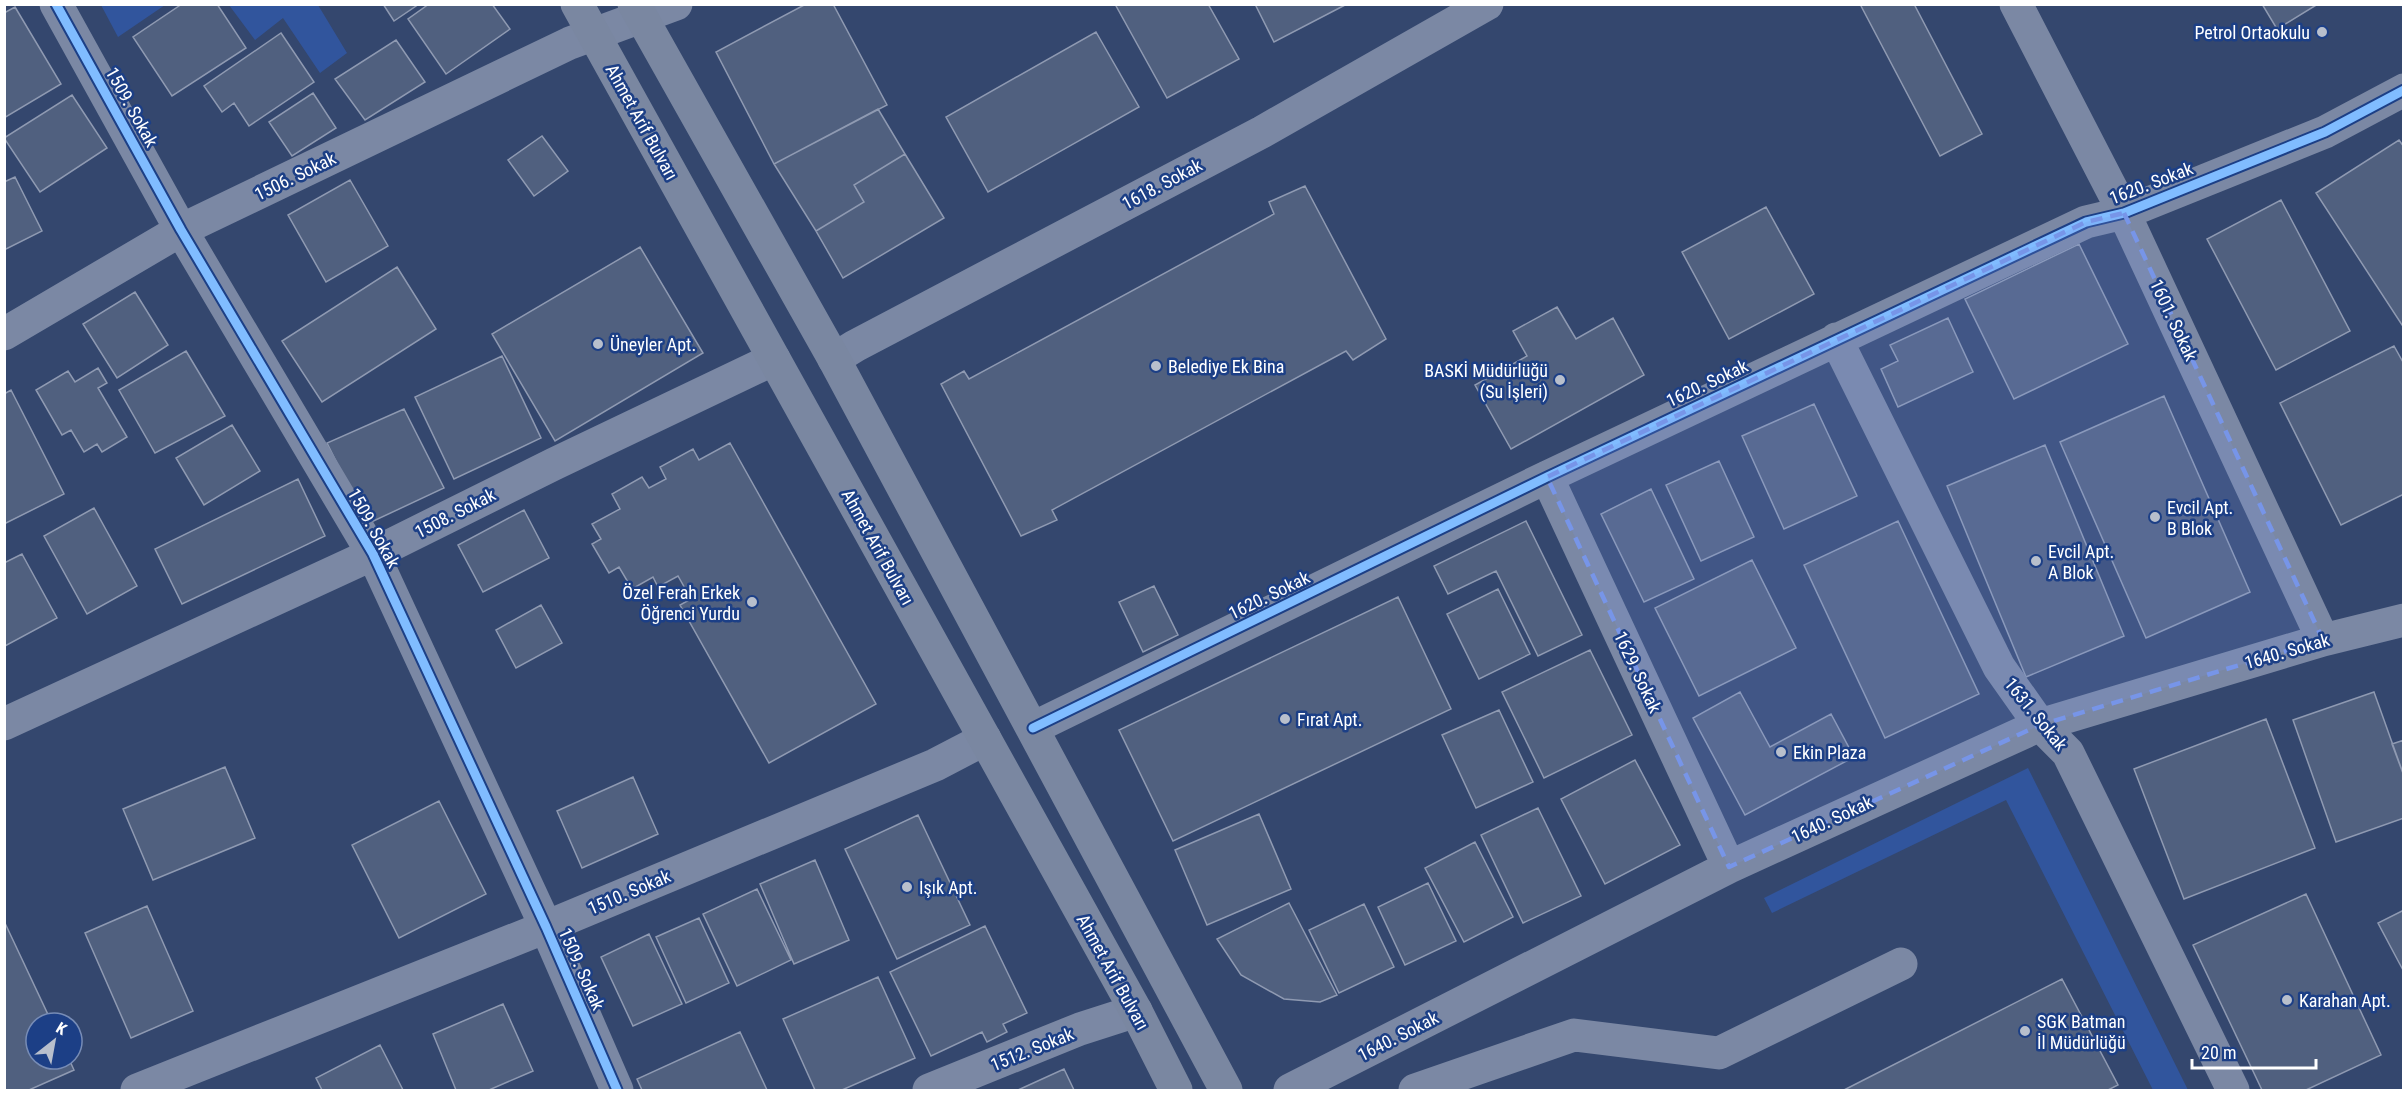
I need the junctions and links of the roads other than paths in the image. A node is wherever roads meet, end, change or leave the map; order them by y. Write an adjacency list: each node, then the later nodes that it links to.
1 (56, 4): 10 (street, 1509. Sokak)
2 (577, 4): 7 (main road, Ahmet Arif Bulvarı)
3 (676, 4): 6 (street, 1506. Sokak)
4 (1487, 4): 14 (street, 1618. Sokak)
5 (2016, 4): 9 (street, 1601. Sokak)
6 (638, 11): 7 (street, 1506. Sokak); 14 (main road)
7 (594, 33): 10 (street, 1506. Sokak); 13 (main road, Ahmet Arif Bulvarı)
8 (2403, 90): 9 (street, 1620. Sokak)
9 (2124, 213): 12 (street, 1620. Sokak); 18 (street, 1601. Sokak)
10 (182, 230): 11 (street, 1506. Sokak); 16 (street, 1509. Sokak)
11 (4, 334)
12 (1836, 339): 15 (street, 1620. Sokak); 20 (street, 1631. Sokak)
13 (774, 359): 16 (street, 1508. Sokak); 22 (main road, Ahmet Arif Bulvarı)
14 (834, 359): 21 (main road)
15 (1547, 477): 21 (street, 1620. Sokak); 23 (street, 1629. Sokak)
16 (373, 554): 19 (street, 1508. Sokak); 24 (street, 1509. Sokak)
17 (2403, 620): 18 (street, 1640. Sokak)
18 (2323, 640): 20 (street, 1640. Sokak)
19 (4, 724)
20 (2040, 725): 23 (street, 1640. Sokak); 34 (street, 1631. Sokak)
21 (1033, 728): 31 (main road)
22 (985, 740): 24 (street, 1510. Sokak); 26 (main road, Ahmet Arif Bulvarı)
23 (1729, 867): 32 (street, 1640. Sokak)
24 (546, 927): 27 (street, 1510. Sokak); 28 (street, 1509. Sokak)
25 (1900, 964): 33 (street)
26 (1136, 1011): 29 (street, 1512. Sokak); 30 (main road, Ahmet Arif Bulvarı)
27 (137, 1090)
28 (617, 1090)
29 (929, 1090)
30 (1176, 1090)
31 (1226, 1090)
32 (1290, 1090)
33 (1415, 1090)
34 (2233, 1090)

